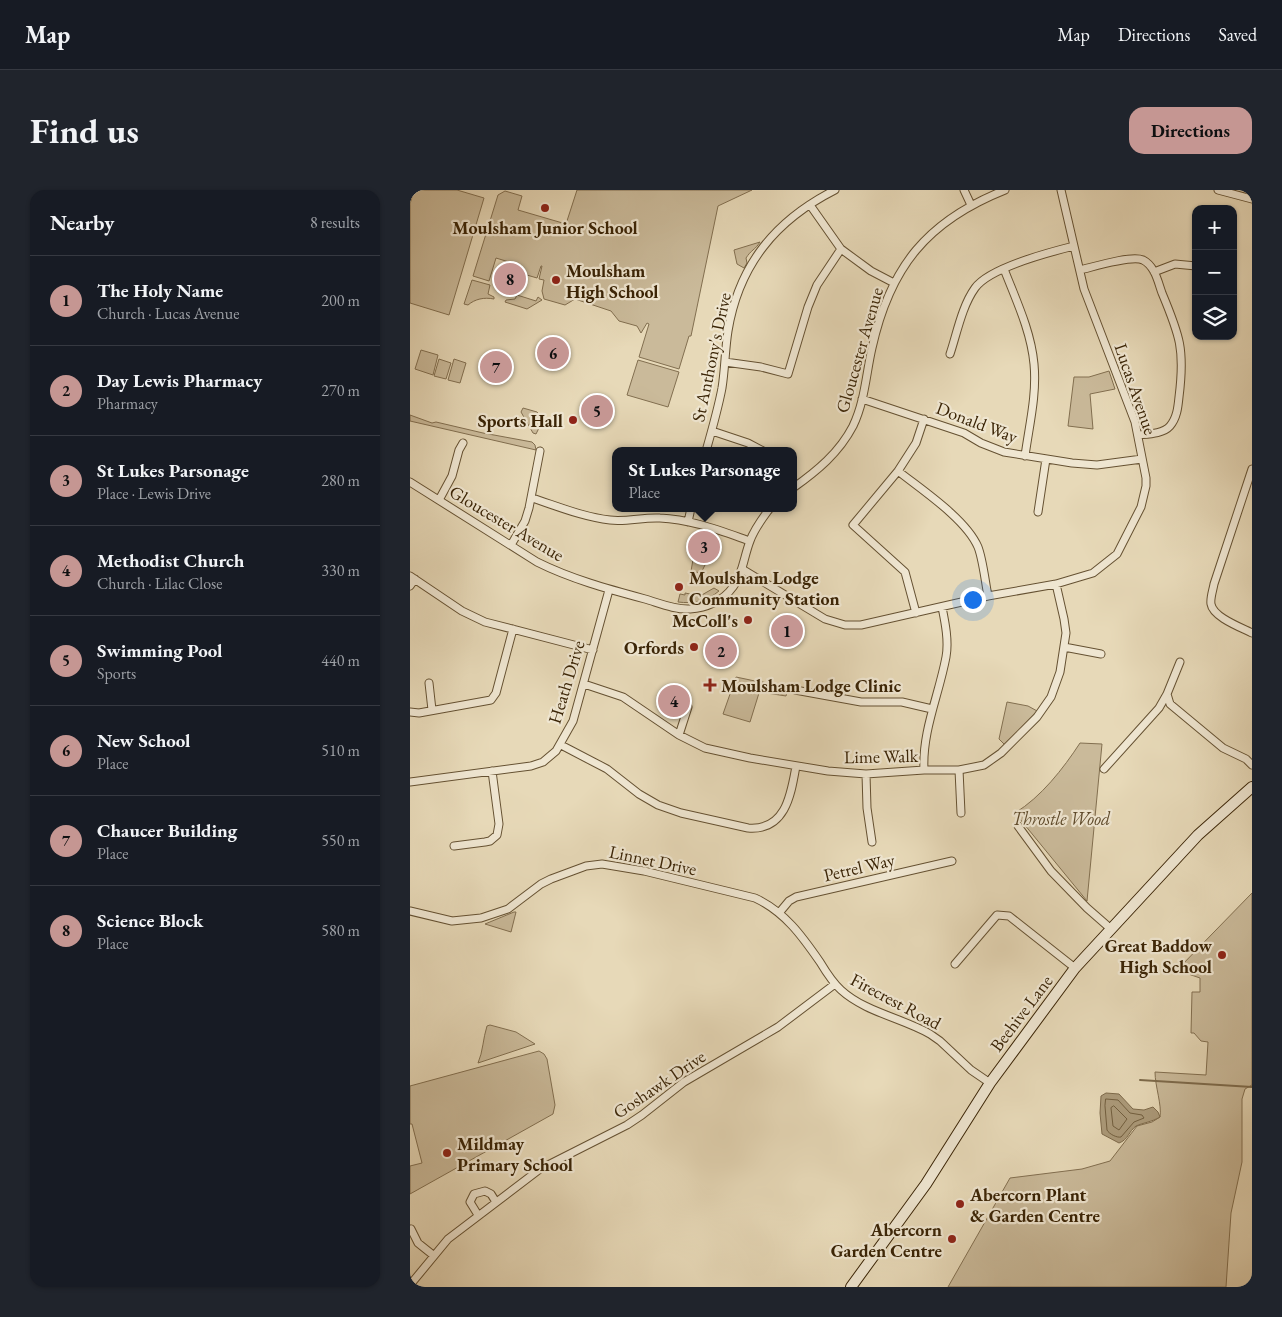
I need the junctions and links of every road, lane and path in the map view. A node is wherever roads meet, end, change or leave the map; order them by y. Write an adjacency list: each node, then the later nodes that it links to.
1 (835, 190): 7 (street, St Anthony's Drive)
2 (964, 190): 8 (street)
3 (1005, 190): 8 (street, Gloucester Avenue)
4 (1061, 190): 9 (street, Lucas Avenue)
5 (1218, 190): 6 (street)
6 (1252, 199)
7 (810, 205): 10 (street); 17 (street, St Anthony's Drive)
8 (971, 205): 15 (street, Gloucester Avenue)
9 (1074, 246): 12 (street); 13 (street, Lucas Avenue)
10 (841, 249): 15 (street); 17 (street)
11 (1192, 266): 14 (street)
12 (1004, 269): 16 (street); 26 (street)
13 (1080, 270): 14 (street); 21 (street, Lucas Avenue)
14 (1154, 272): 21 (street)
15 (894, 283): 18 (street, Gloucester Avenue)
16 (950, 354)
17 (725, 362): 20 (street, St Anthony's Drive)
18 (862, 399): 19 (street, Donald Way); 32 (street, Gloucester Avenue)
19 (924, 419): 26 (street, Donald Way); 30 (street)
20 (712, 431): 23 (street, St Anthony's Drive); 24 (street)
21 (1138, 435): 27 (street, Lucas Avenue)
22 (463, 443): 36 (street)
23 (707, 447)
24 (756, 447)
25 (540, 451): 34 (street)
26 (1025, 456): 28 (street, Donald Way)
27 (1142, 458): 28 (street, Donald Way); 45 (street, Lucas Avenue)
28 (1046, 459): 39 (street)
29 (1252, 469): 33 (street)
30 (898, 471): 48 (street); 50 (street)
31 (410, 482): 36 (street, Gloucester Avenue)
32 (797, 482)
33 (1243, 496): 35 (street); 52 (street)
34 (532, 498): 40 (street); 42 (street)
35 (1252, 499)
36 (439, 500): 42 (street, Gloucester Avenue)
37 (690, 512): 40 (street)
38 (767, 512): 41 (street, Gloucester Avenue)
39 (1038, 512)
40 (688, 522): 41 (street)
41 (750, 541): 43 (street, Gloucester Avenue)
42 (511, 545): 47 (street, Gloucester Avenue)
43 (742, 569): 47 (street, Gloucester Avenue); 50 (street, Lucas Avenue)
44 (413, 578): 46 (street); 51 (street)
45 (1056, 584): 48 (street, Lucas Avenue); 53 (street, Lime Walk)
46 (410, 586)
47 (609, 590): 54 (street, Heath Drive)
48 (988, 596): 49 (street, Lucas Avenue)
49 (942, 607): 50 (street, Lucas Avenue); 62 (street)
50 (916, 613)
51 (513, 629): 54 (street); 63 (street)
52 (1252, 633)
53 (1064, 647): 55 (street); 71 (street, Lime Walk)
54 (593, 650): 58 (street, Heath Drive)
55 (1101, 654)
56 (1180, 662): 60 (street)
57 (429, 683): 63 (street)
58 (584, 684): 65 (street, Lime Walk); 66 (street, Heath Drive)
59 (796, 690): 62 (street)
60 (1168, 694): 67 (street); 69 (street)
61 (688, 707): 65 (street)
62 (932, 709): 70 (street)
63 (432, 710): 64 (street)
64 (410, 712)
65 (678, 735): 68 (street, Lime Walk)
66 (561, 745): 68 (street); 72 (street, Heath Drive)
67 (1252, 765)
68 (796, 766): 73 (street, Lime Walk)
69 (1104, 769)
70 (924, 770): 71 (street, Lime Walk); 73 (street, Lime Walk)
71 (959, 770): 76 (street)
72 (492, 771): 74 (street, Heath Drive); 79 (street)
73 (866, 774): 78 (street)
74 (410, 782)
75 (1252, 787): 83 (main road, Beehive Lane)
76 (961, 813)
77 (1018, 826): 83 (street)
78 (872, 842)
79 (454, 846)
80 (952, 861): 82 (street, Petrel Way)
81 (410, 911): 82 (street, Linnet Drive)
82 (779, 913): 86 (street, Firecrest Road)
83 (1111, 929): 85 (main road, Beehive Lane)
84 (955, 964): 85 (street)
85 (1076, 968): 87 (main road, Beehive Lane)
86 (835, 984): 87 (street, Firecrest Road); 88 (street, Goshawk Drive)
87 (990, 1083): 93 (main road, Beehive Lane)
88 (496, 1202): 89 (street, Goshawk Drive); 89 (street)
89 (478, 1215): 91 (street, Goshawk Drive)
90 (411, 1229): 91 (street)
91 (433, 1255): 92 (street, Goshawk Drive)
92 (410, 1285)
93 (851, 1287)

